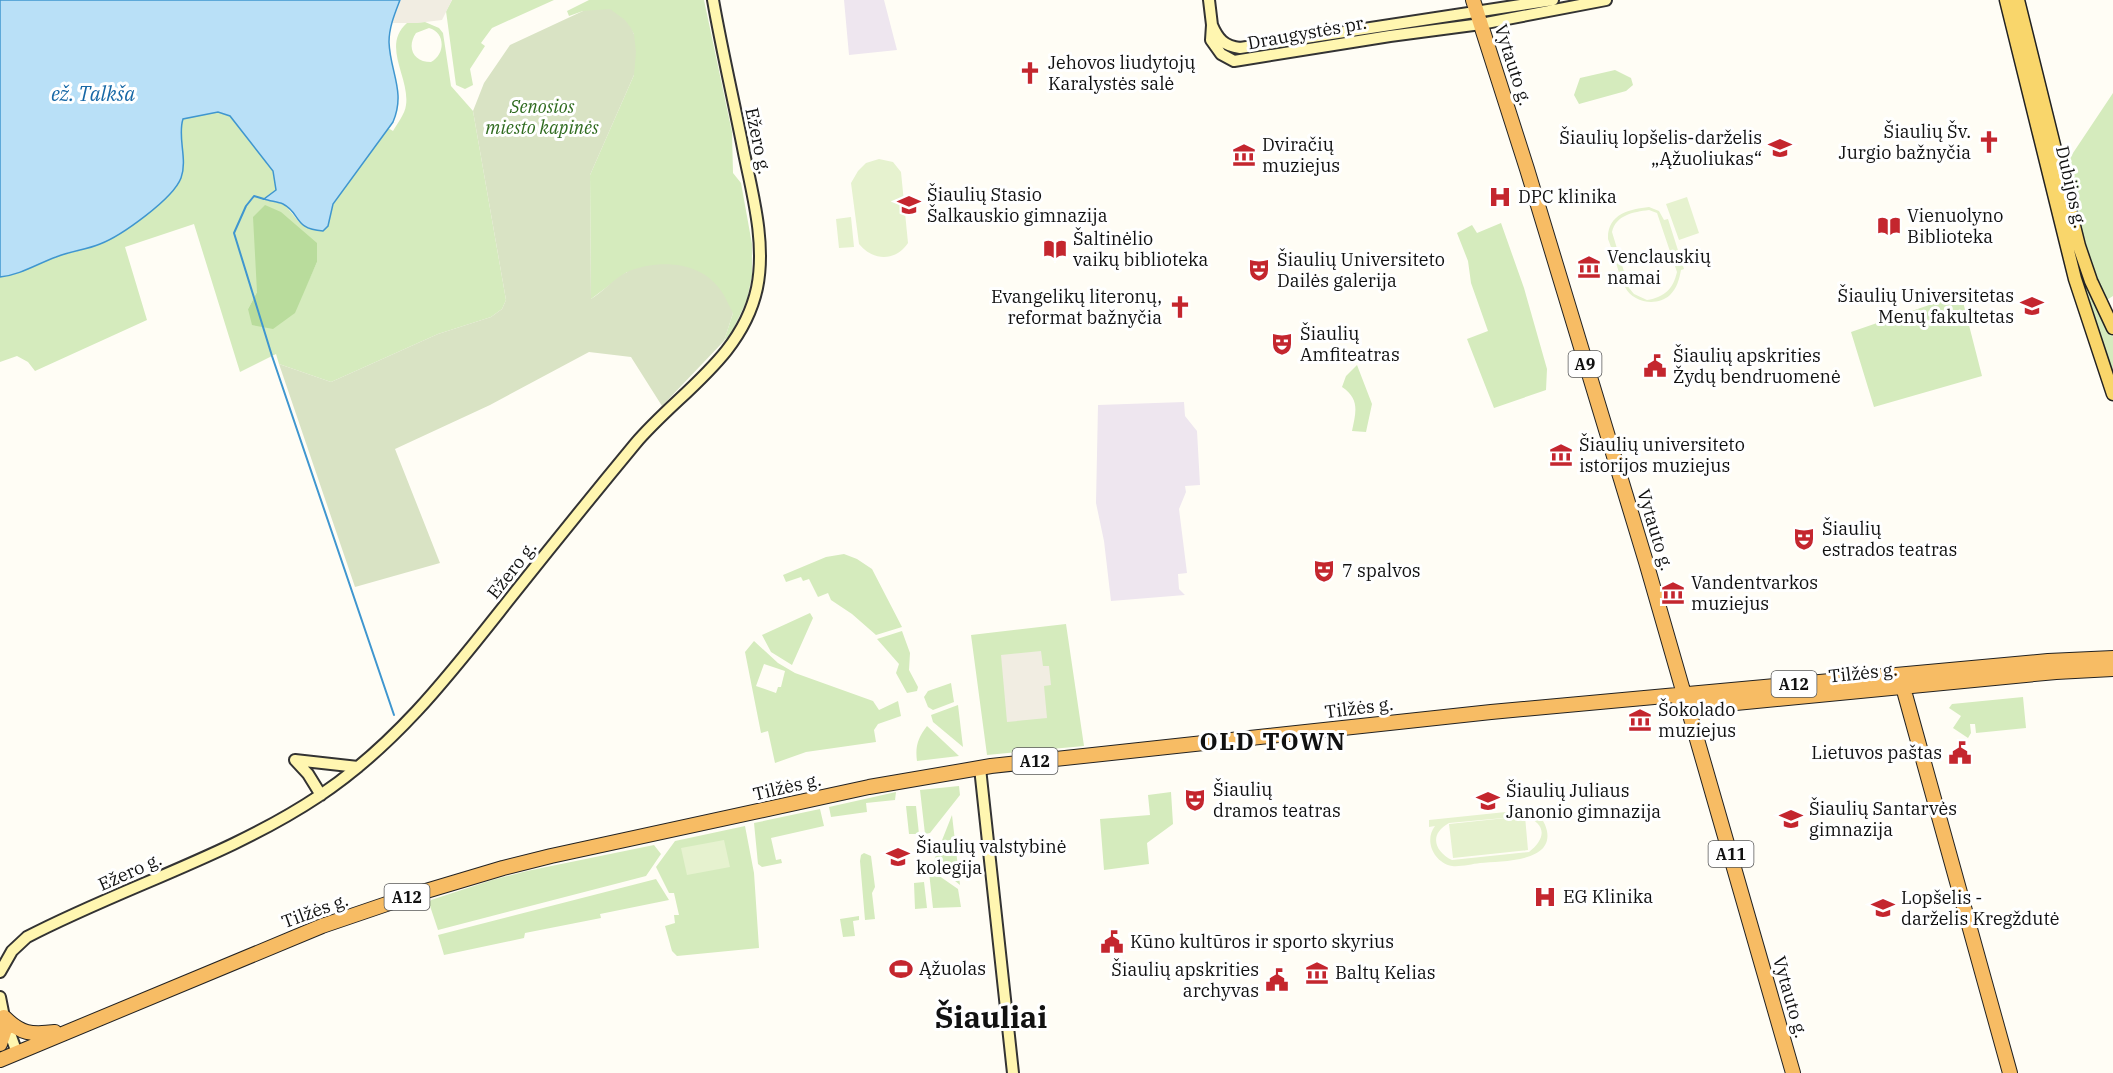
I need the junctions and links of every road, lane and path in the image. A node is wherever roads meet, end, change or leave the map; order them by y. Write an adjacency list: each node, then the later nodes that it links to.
1 (713, 0): 15 (main road, Ežero g.)
2 (1209, 0): 7 (main road, Draugystės pr.)
3 (1553, 0): 7 (main road, Draugystės pr.)
4 (1606, 0): 7 (main road, Draugystės pr.)
5 (2006, 0): 9 (main road, Dubijos g.)
6 (2018, 0): 8 (main road, Dubijos g.)
7 (1477, 12): 14 (highway, Vytauto g. / A9)
8 (2113, 328)
9 (2111, 383): 10 (main road, Dubijos g.)
10 (2113, 394)
11 (2113, 658): 13 (highway, Tilžės g. / A12)
12 (2113, 669): 13 (highway, Tilžės g. / A12)
13 (1903, 680): 14 (highway, Tilžės g. / A12); 27 (highway)
14 (1686, 700): 16 (highway, Tilžės g. / A12); 26 (highway, Vytauto g. / A11)
15 (358, 767): 17 (main road, Ežero g.); 17 (main road)
16 (980, 768): 21 (highway, Tilžės g. / A12); 25 (main road)
17 (321, 795): 18 (main road, Ežero g.)
18 (0, 972)
19 (0, 997): 20 (main road)
20 (4, 1017): 21 (highway); 22 (highway); 23 (main road)
21 (72, 1030): 23 (highway, Tilžės g. / A12)
22 (0, 1044)
23 (17, 1053): 24 (highway, Tilžės g. / A12)
24 (0, 1060)
25 (1013, 1073)
26 (1792, 1073)
27 (2010, 1073)

